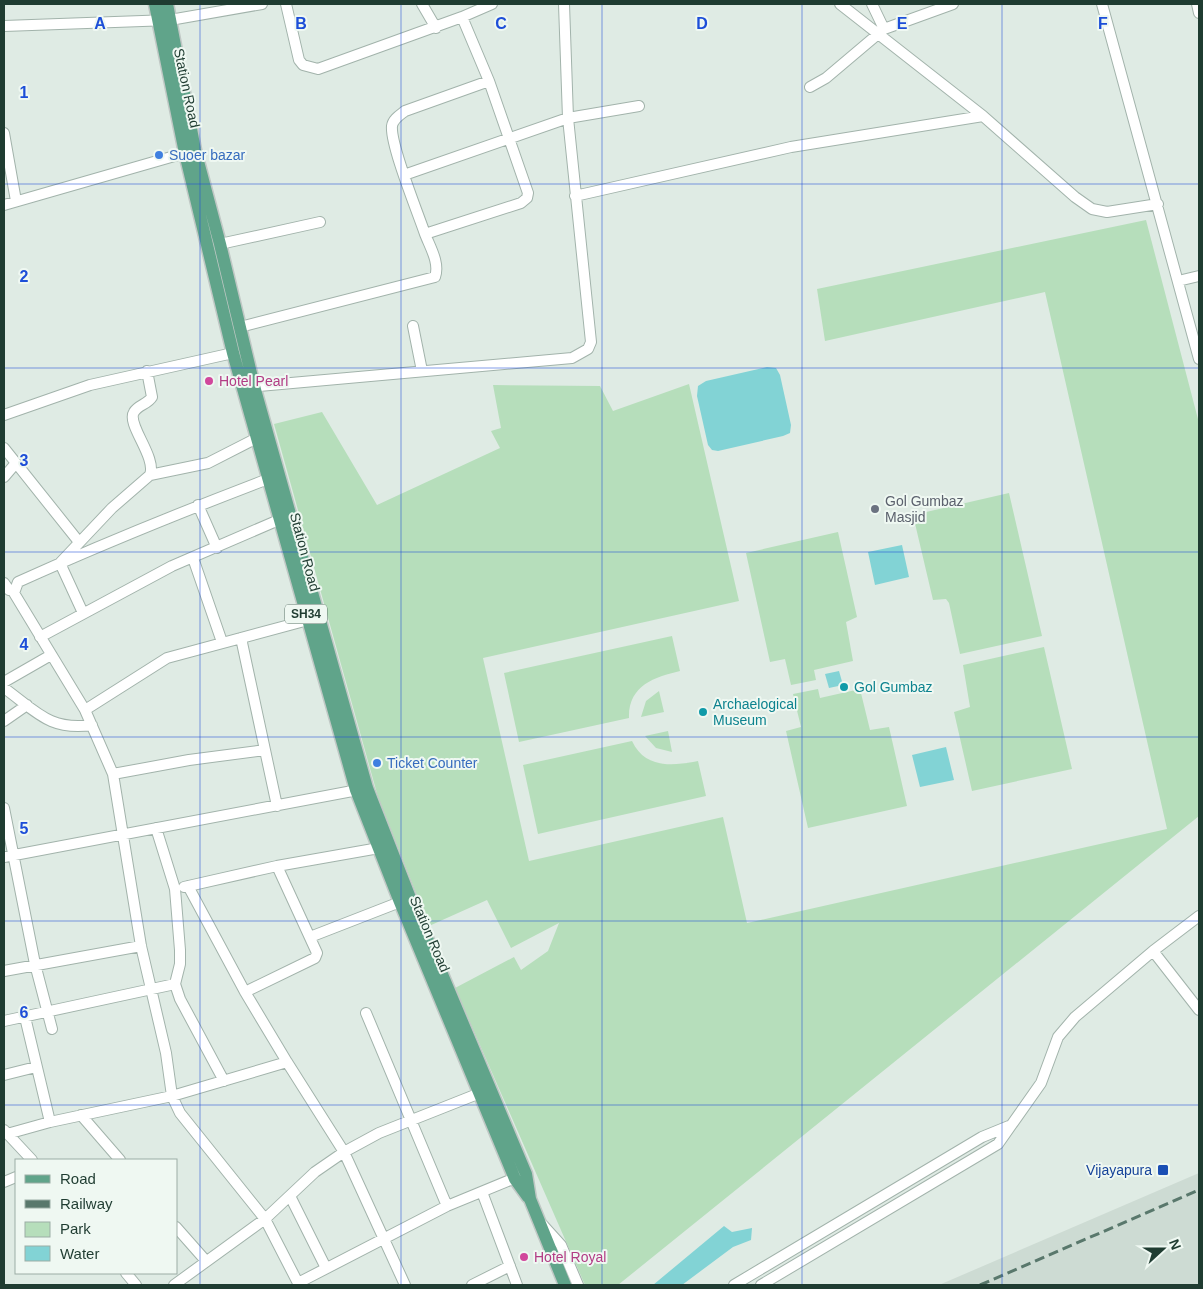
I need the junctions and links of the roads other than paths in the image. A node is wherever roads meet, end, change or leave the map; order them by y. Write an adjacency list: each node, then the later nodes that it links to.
1 (155, 4): 15 (main road, Station Road / SH34)
2 (167, 4): 15 (main road, Station Road / SH34)
3 (262, 4): 15 (street)
4 (286, 4): 17 (street)
5 (422, 4): 17 (street)
6 (492, 4): 14 (street)
7 (564, 4): 23 (street)
8 (840, 4): 18 (street)
9 (872, 4): 18 (street)
10 (953, 4): 18 (street)
11 (1102, 4): 30 (street)
12 (1197, 4): 13 (street)
13 (1199, 13)
14 (462, 17): 17 (street); 19 (street)
15 (164, 21): 16 (street); 26 (main road, Station Road / SH34); 34 (main road, Station Road / SH34)
16 (4, 26)
17 (436, 28)
18 (881, 32): 20 (street); 22 (street)
19 (489, 81): 25 (street); 27 (street)
20 (810, 87)
21 (639, 106): 23 (street)
22 (982, 116): 28 (street); 30 (street)
23 (568, 118): 25 (street); 28 (street)
24 (4, 133): 29 (street)
25 (508, 138): 27 (street); 33 (street)
26 (185, 153): 29 (street); 39 (main road, Station Road / SH34)
27 (404, 175): 33 (street)
28 (575, 196): 42 (street)
29 (16, 201): 31 (street)
30 (1158, 204): 36 (street)
31 (4, 205)
32 (320, 222): 34 (street)
33 (426, 234): 38 (street)
34 (220, 244): 38 (main road, Station Road / SH34)
35 (1199, 276): 36 (street)
36 (1178, 281): 40 (street)
37 (413, 326): 42 (street)
38 (240, 328): 43 (main road, Station Road / SH34)
39 (234, 353): 41 (street); 43 (main road, Station Road / SH34)
40 (1199, 359)
41 (147, 371): 44 (street); 48 (street)
42 (422, 371): 43 (street)
43 (249, 387): 45 (main road, Station Road / SH34); 71 (main road, Station Road / SH34)
44 (4, 415)
45 (257, 438): 48 (street); 50 (main road, Station Road / SH34)
46 (4, 448): 47 (street)
47 (16, 463): 49 (street); 53 (street)
48 (150, 475): 53 (street)
49 (4, 477)
50 (268, 479): 51 (street); 52 (main road, Station Road / SH34)
51 (198, 505): 54 (street); 56 (street)
52 (281, 519): 54 (street); 58 (main road, Station Road / SH34)
53 (79, 542): 56 (street)
54 (216, 548): 55 (street)
55 (193, 558): 57 (street); 61 (street)
56 (60, 563): 57 (street); 59 (street)
57 (83, 614): 59 (street)
58 (308, 620): 60 (street); 71 (main road, Station Road / SH34)
59 (40, 637): 62 (street)
60 (241, 638): 61 (street); 69 (street)
61 (222, 642): 66 (street)
62 (51, 655): 63 (street); 66 (street)
63 (4, 682)
64 (4, 688): 65 (street)
65 (27, 705): 67 (street); 68 (street)
66 (85, 710): 68 (street)
67 (4, 721)
68 (92, 725): 70 (street)
69 (265, 750): 70 (street); 72 (street)
70 (113, 774): 75 (street)
71 (362, 789): 72 (street); 76 (main road, Station Road / SH34); 111 (main road, Station Road / SH34)
72 (277, 806): 74 (street)
73 (4, 808): 77 (street)
74 (156, 828): 75 (street); 80 (street)
75 (122, 834): 77 (street); 84 (street)
76 (379, 848): 78 (street); 81 (main road, Station Road / SH34)
77 (9, 855): 86 (street)
78 (277, 866): 79 (street); 83 (street)
79 (188, 886): 80 (street); 90 (street)
80 (175, 889): 88 (street)
81 (400, 902): 83 (street); 101 (main road, Station Road / SH34)
82 (1199, 916): 85 (street)
83 (310, 937): 90 (street)
84 (141, 946): 86 (street); 89 (street)
85 (1153, 951): 91 (street); 106 (street)
86 (35, 964): 87 (street); 92 (street)
87 (4, 971)
88 (175, 984): 89 (street); 100 (street)
89 (151, 989): 92 (street); 102 (street)
90 (245, 992): 97 (street)
91 (1199, 1010)
92 (47, 1012): 94 (street); 96 (street)
93 (366, 1014): 104 (street)
94 (25, 1017): 95 (street); 98 (street)
95 (4, 1021)
96 (52, 1029)
97 (287, 1062): 100 (street); 108 (street)
98 (36, 1067): 99 (street); 105 (street)
99 (4, 1075)
100 (219, 1082): 102 (street)
101 (480, 1093): 104 (street); 111 (main road, Station Road / SH34)
102 (172, 1096): 103 (street); 115 (street)
103 (81, 1116): 105 (street); 110 (street)
104 (411, 1120): 108 (street); 114 (street)
105 (50, 1122): 107 (street)
106 (1009, 1126): 131 (street); 132 (street)
107 (6, 1132): 109 (street)
108 (344, 1152): 113 (street); 118 (street)
109 (31, 1159)
110 (119, 1159)
111 (520, 1176): 112 (street); 116 (main road, Station Road / SH34)
112 (482, 1192): 114 (street); 120 (street)
113 (290, 1196): 115 (street); 121 (street)
114 (447, 1206): 118 (street)
115 (265, 1219): 119 (street); 123 (street)
116 (538, 1219): 129 (main road, Station Road / SH34); 130 (street)
117 (178, 1229): 119 (street)
118 (383, 1238): 121 (street); 126 (street)
119 (206, 1261): 125 (street)
120 (510, 1266): 127 (street); 128 (street)
121 (326, 1268): 123 (street)
122 (127, 1274): 124 (street)
123 (298, 1284)
124 (136, 1285)
125 (174, 1285)
126 (405, 1285)
127 (472, 1285)
128 (517, 1285)
129 (565, 1285)
130 (578, 1285)
131 (734, 1285)
132 (761, 1285)

